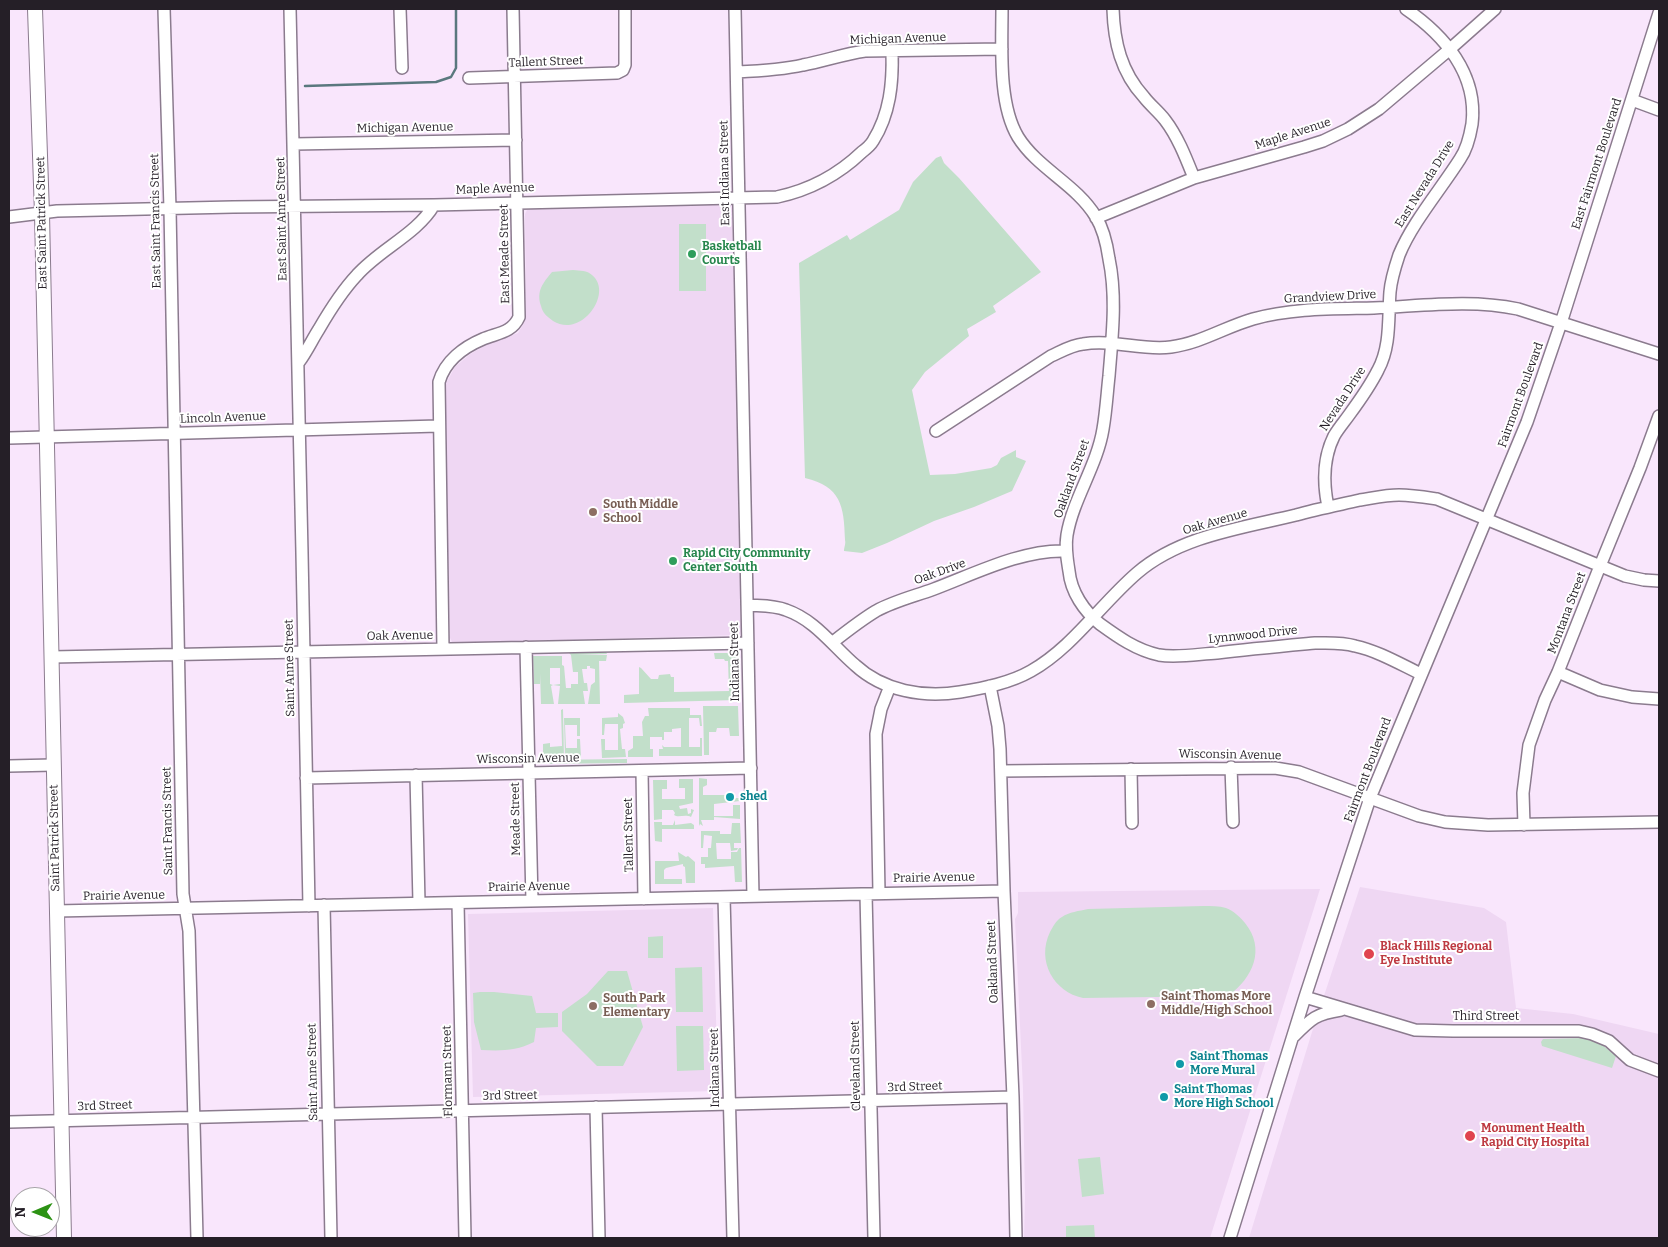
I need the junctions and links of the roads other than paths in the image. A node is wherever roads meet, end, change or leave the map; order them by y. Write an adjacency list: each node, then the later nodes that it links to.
1 (35, 9): 30 (main road, East Saint Patrick Street)
2 (164, 9): 29 (street, East Saint Francis Street)
3 (290, 9): 23 (street, East Saint Anne Street)
4 (400, 9): 16 (street)
5 (513, 9): 18 (street, East Meade Street)
6 (625, 9): 18 (street, Tallent Street)
7 (735, 9): 17 (street, East Indiana Street)
8 (1002, 9): 13 (street, Oakland Street)
9 (1113, 9): 24 (street)
10 (1406, 9): 14 (street, East Nevada Drive)
11 (1495, 9): 14 (street, Maple Avenue)
12 (1659, 13): 20 (street, East Fairmont Boulevard)
13 (1002, 49): 15 (street, Michigan Avenue); 32 (street, Oakland Street)
14 (1450, 49): 24 (street, Maple Avenue); 33 (street, East Nevada Drive)
15 (892, 52): 17 (street, Michigan Avenue); 25 (street, Maple Avenue)
16 (402, 68)
17 (737, 72): 25 (street, East Indiana Street)
18 (514, 77): 19 (street, Tallent Street); 22 (street, East Meade Street)
19 (469, 78)
20 (1632, 100): 21 (street); 34 (street, East Fairmont Boulevard)
21 (1659, 110)
22 (516, 140): 23 (street, Michigan Avenue); 26 (street, East Meade Street)
23 (294, 144): 28 (street, East Saint Anne Street)
24 (1194, 178): 32 (street, Maple Avenue)
25 (738, 198): 26 (street, Maple Avenue); 40 (street, East Indiana Street)
26 (518, 202): 27 (street, Maple Avenue); 39 (street, East Meade Street)
27 (434, 205): 28 (street, Maple Avenue); 37 (street)
28 (296, 206): 29 (street, Maple Avenue); 37 (street, East Saint Anne Street)
29 (170, 210): 30 (street, Maple Avenue); 43 (street, East Saint Francis Street)
30 (42, 214): 31 (street, Maple Avenue); 44 (main road, East Saint Patrick Street)
31 (9, 217)
32 (1096, 218): 35 (street, Oakland Street)
33 (1390, 307): 34 (street, Grandview Drive); 35 (street, Grandview Drive); 46 (street, Nevada Drive)
34 (1562, 323): 36 (street, Grandview Drive); 47 (street, Fairmont Boulevard)
35 (1112, 343): 42 (street, Grandview Drive); 48 (street, Oakland Street)
36 (1659, 354)
37 (299, 362): 41 (street, East Saint Anne Street)
38 (1659, 416): 49 (street, Montana Street)
39 (438, 426): 41 (street, Lincoln Avenue); 56 (street)
40 (744, 428): 51 (street, Indiana Street)
41 (300, 429): 43 (street, Lincoln Avenue); 57 (street, Saint Anne Street)
42 (936, 431)
43 (174, 433): 44 (street, Lincoln Avenue); 58 (street, Saint Francis Street)
44 (46, 437): 45 (street, Lincoln Avenue); 59 (main road, Saint Patrick Street)
45 (9, 438)
46 (1328, 506): 47 (street, Oak Avenue); 52 (street, Oak Avenue)
47 (1487, 519): 49 (street, Oak Avenue); 61 (street, Fairmont Boulevard)
48 (1066, 550): 52 (street, Oakland Street); 53 (street, Oak Drive)
49 (1600, 566): 50 (street, Oak Avenue); 60 (street, Montana Street)
50 (1659, 581)
51 (747, 605): 53 (street, Oak Avenue); 54 (street, Indiana Street)
52 (1093, 618): 61 (street, Lynnwood Drive); 63 (street, Oak Avenue)
53 (833, 642): 62 (street, Oak Avenue)
54 (748, 643): 55 (street, Oak Avenue); 67 (street, Indiana Street)
55 (526, 647): 56 (street, Oak Avenue); 72 (street, Meade Street)
56 (443, 649): 57 (street, Oak Avenue)
57 (303, 652): 58 (street, Oak Avenue); 74 (street, Saint Anne Street)
58 (178, 655): 59 (street, Oak Avenue); 91 (street, Saint Francis Street)
59 (52, 657): 65 (main road, Saint Patrick Street)
60 (1558, 672): 64 (street); 79 (street, Montana Street)
61 (1421, 674): 75 (street, Fairmont Boulevard)
62 (890, 686): 63 (street, Oak Avenue); 81 (street)
63 (990, 686): 71 (street, Oakland Street)
64 (1659, 699)
65 (53, 765): 66 (street); 92 (main road, Saint Patrick Street)
66 (9, 766)
67 (751, 768): 70 (street, Wisconsin Avenue); 83 (street, Indiana Street)
68 (1231, 768): 69 (street, Wisconsin Avenue); 75 (street, Wisconsin Avenue); 76 (street)
69 (1131, 769): 71 (street, Wisconsin Avenue); 78 (street)
70 (642, 770): 72 (street, Wisconsin Avenue); 85 (street, Tallent Street)
71 (1001, 771): 80 (street, Oakland Street)
72 (529, 773): 73 (street, Wisconsin Avenue); 86 (street, Meade Street)
73 (416, 775): 74 (street, Wisconsin Avenue); 88 (street)
74 (306, 778): 90 (street, Saint Anne Street)
75 (1370, 798): 79 (street, Wisconsin Avenue); 93 (street, Fairmont Boulevard)
76 (1233, 822)
77 (1659, 822): 79 (street, Wisconsin Avenue)
78 (1132, 823)
79 (1524, 825)
80 (1004, 891): 81 (street, Prairie Avenue); 97 (street, Oakland Street)
81 (879, 893): 82 (street, Prairie Avenue)
82 (866, 894): 83 (street, Prairie Avenue); 98 (street, Cleveland Street)
83 (753, 896): 84 (street, Prairie Avenue)
84 (724, 897): 85 (street, Prairie Avenue); 99 (street, Indiana Street)
85 (644, 898): 86 (street, Prairie Avenue)
86 (532, 901): 87 (street, Prairie Avenue)
87 (458, 902): 88 (street, Prairie Avenue); 101 (street, Flormann Street)
88 (419, 903): 89 (street, Prairie Avenue)
89 (324, 905): 90 (street, Prairie Avenue); 102 (street, Saint Anne Street)
90 (310, 906): 91 (street, Prairie Avenue)
91 (184, 908): 92 (street, Prairie Avenue); 103 (street, Saint Francis Street)
92 (56, 911): 104 (main road, Saint Patrick Street)
93 (1305, 997): 94 (street, Third Street); 95 (street, Fairmont Boulevard)
94 (1343, 1009): 95 (street); 96 (street, Third Street)
95 (1293, 1038): 114 (street, Fairmont Boulevard)
96 (1659, 1071)
97 (1013, 1097): 98 (street, 3rd Street); 113 (street, Oakland Street)
98 (871, 1102): 99 (street, 3rd Street); 112 (street, Cleveland Street)
99 (730, 1104): 100 (street, 3rd Street); 111 (street, Indiana Street)
100 (596, 1108): 101 (street, 3rd Street); 110 (street)
101 (462, 1111): 102 (street, 3rd Street); 109 (street, Flormann Street)
102 (328, 1114): 103 (street, 3rd Street); 108 (street, Saint Anne Street)
103 (193, 1118): 104 (street, 3rd Street); 107 (street, Saint Francis Street)
104 (61, 1121): 105 (street, 3rd Street); 106 (main road, Saint Patrick Street)
105 (9, 1122)
106 (64, 1238)
107 (196, 1238)
108 (331, 1238)
109 (465, 1238)
110 (599, 1238)
111 (733, 1238)
112 (874, 1238)
113 (1016, 1238)
114 (1230, 1238)

